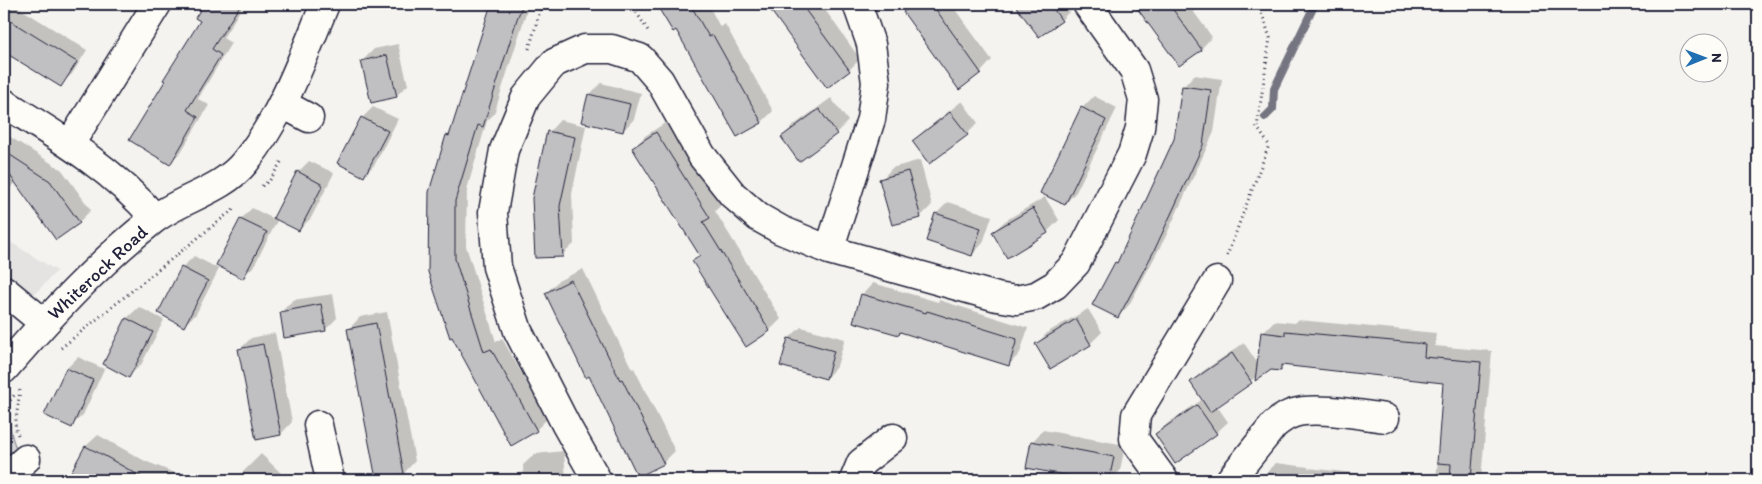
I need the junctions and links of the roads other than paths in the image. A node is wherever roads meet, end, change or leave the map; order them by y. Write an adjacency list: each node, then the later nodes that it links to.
1 (157, 4): 8 (street)
2 (325, 4): 6 (street, Whiterock Road)
3 (856, 4): 10 (street)
4 (1086, 4): 10 (street)
5 (4, 103): 8 (street)
6 (283, 104): 7 (street); 9 (street, Whiterock Road)
7 (309, 118)
8 (70, 144): 9 (street)
9 (155, 218): 13 (street, Whiterock Road)
10 (829, 250): 21 (street)
11 (1217, 281): 23 (street)
12 (4, 290): 13 (street)
13 (44, 323): 14 (street, Whiterock Road)
14 (12, 379)
15 (1385, 418): 24 (street)
16 (318, 425): 20 (street)
17 (893, 438): 22 (street)
18 (26, 459): 19 (street)
19 (4, 478)
20 (330, 480)
21 (597, 480)
22 (854, 480)
23 (1164, 480)
24 (1230, 480)

